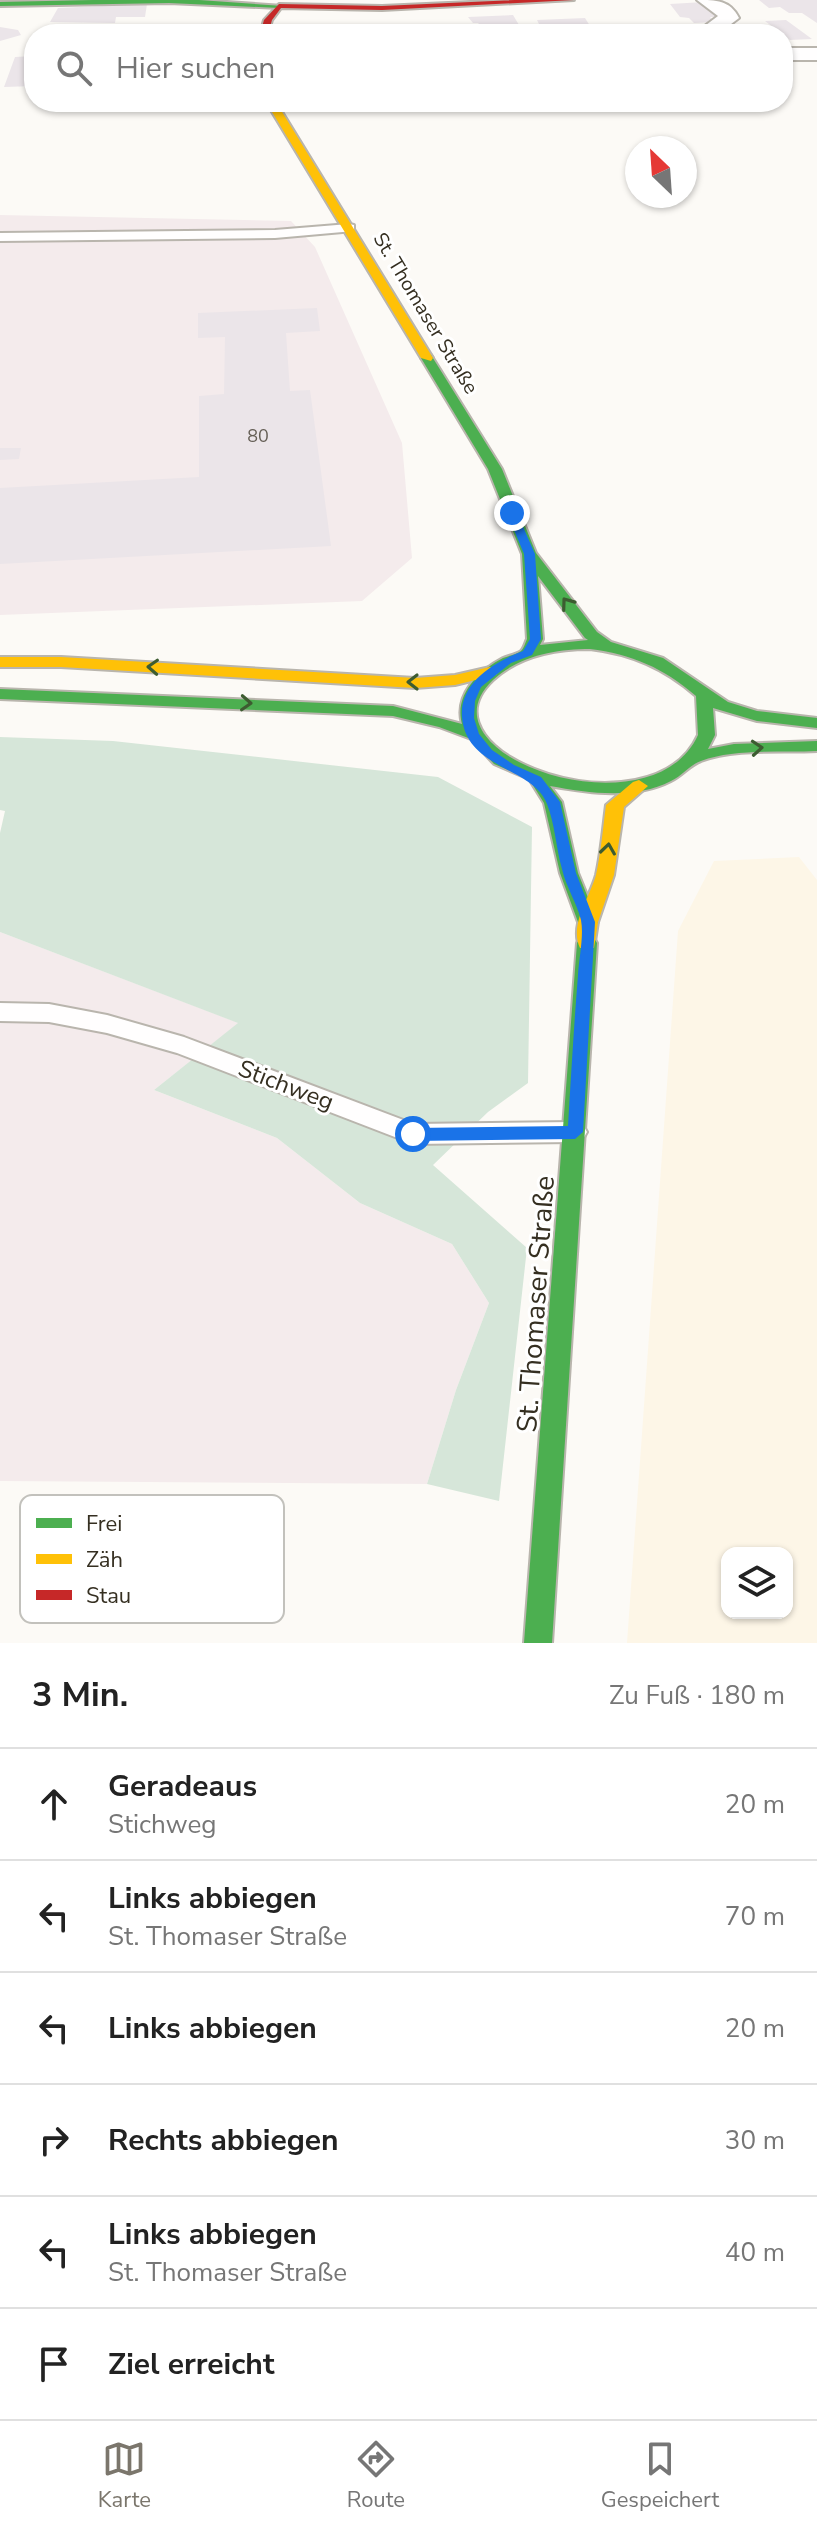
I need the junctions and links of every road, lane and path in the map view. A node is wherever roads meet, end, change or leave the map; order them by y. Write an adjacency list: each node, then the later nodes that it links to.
1 (570, 0): 4 (main road)
2 (707, 0): 6 (street)
3 (0, 4): 4 (main road)
4 (279, 6): 5 (main road)
5 (267, 24)
6 (720, 24)
7 (793, 54): 8 (street)
8 (817, 54)
9 (277, 112): 10 (main road, St. Thomaser Straße)
10 (349, 228): 11 (lane); 12 (main road, St. Thomaser Straße)
11 (0, 237)
12 (529, 554): 13 (main road, St. Thomaser Straße, one-way to 12); 14 (main road, St. Thomaser Straße)
13 (608, 648): 14 (main road); 18 (main road)
14 (528, 653): 16 (main road)
15 (0, 662): 16 (main road, one-way to 15)
16 (490, 672): 20 (main road)
17 (0, 694): 20 (main road, one-way to 20)
18 (703, 697): 19 (main road); 22 (main road)
19 (817, 723)
20 (474, 735): 23 (main road)
21 (817, 746): 22 (main road, one-way to 21)
22 (697, 756): 24 (main road)
23 (537, 780): 24 (main road); 25 (main road, St. Thomaser Straße)
24 (639, 786): 25 (main road, St. Thomaser Straße, one-way to 24)
25 (588, 922): 27 (main road, St. Thomaser Straße)
26 (0, 1012): 27 (lane, Stichweg)
27 (575, 1132): 28 (main road, St. Thomaser Straße)
28 (538, 1643)

